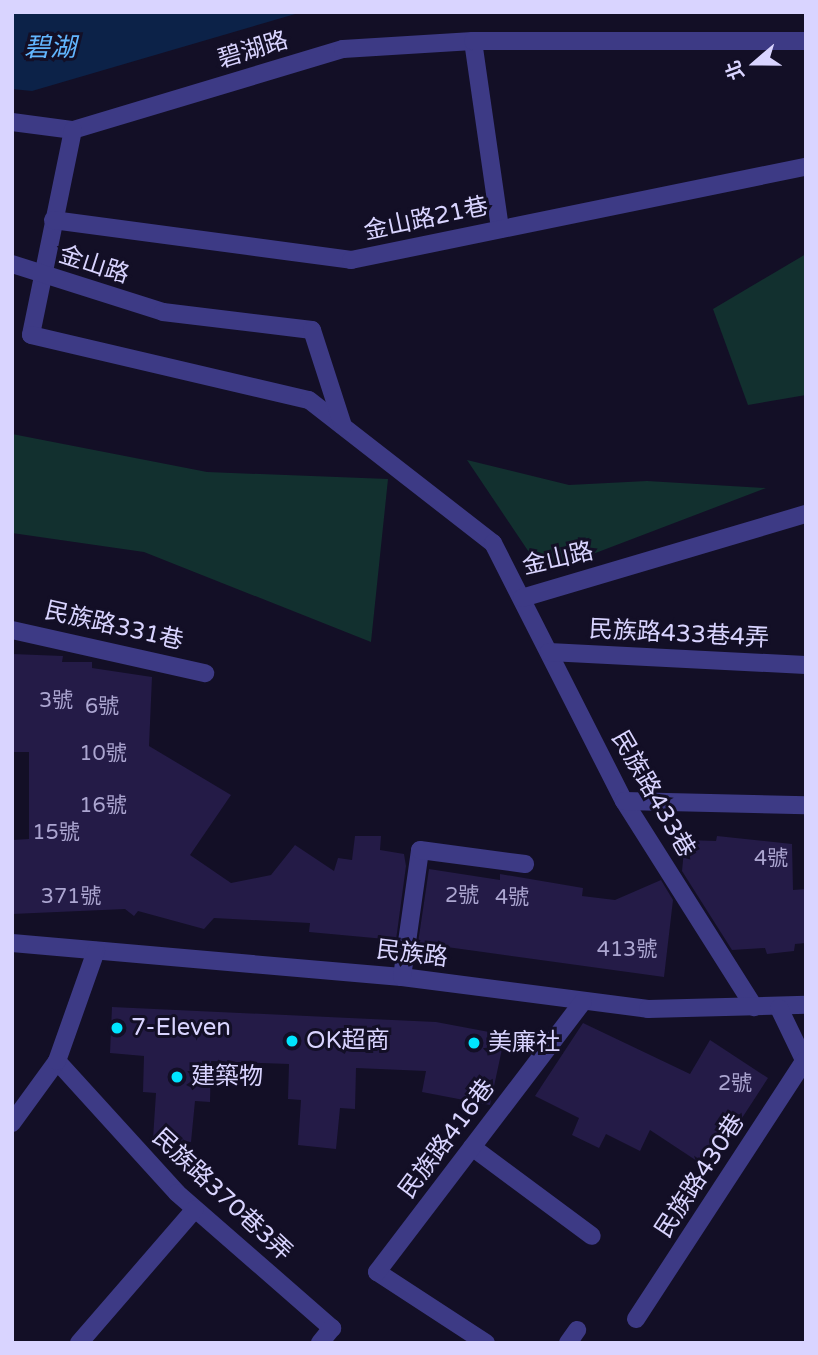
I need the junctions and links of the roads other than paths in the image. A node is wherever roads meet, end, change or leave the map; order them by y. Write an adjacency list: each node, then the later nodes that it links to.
1 (472, 41): 2 (street, 碧湖路); 4 (street, 碧湖路); 7 (street)
2 (806, 41)
3 (12, 122): 4 (street, 碧湖路)
4 (73, 130): 6 (street)
5 (806, 167): 7 (street, 金山路21巷)
6 (53, 220): 7 (street, 金山路21巷); 9 (street)
7 (500, 229)
8 (12, 264): 9 (street, 金山路)
9 (41, 274): 10 (street, 金山路); 10 (street, 金山路)
10 (343, 426): 12 (street, 金山路)
11 (806, 514): 12 (street, 金山路)
12 (522, 598): 14 (street, 民族路433巷)
13 (12, 630): 16 (street, 民族路331巷)
14 (549, 652): 15 (street, 民族路433巷4弄); 17 (street, 民族路433巷)
15 (806, 665)
16 (205, 673)
17 (624, 801): 18 (street); 25 (street, 民族路433巷)
18 (806, 805)
19 (526, 863): 22 (street)
20 (12, 943): 21 (street, 民族路)
21 (96, 951): 22 (street, 民族路); 27 (street)
22 (402, 976): 23 (street, 民族路)
23 (583, 1002): 25 (street, 民族路); 30 (street, 民族路416巷)
24 (806, 1005): 26 (street, 民族路)
25 (754, 1007): 26 (street, 民族路)
26 (779, 1008): 28 (street)
27 (57, 1060): 29 (street); 31 (street, 民族路370巷3弄)
28 (805, 1062): 33 (street, 民族路430巷)
29 (12, 1123)
30 (472, 1147): 32 (street); 36 (street, 民族路416巷)
31 (195, 1209): 34 (street); 35 (street, 民族路370巷3弄)
32 (592, 1236)
33 (636, 1319)
34 (79, 1343)
35 (320, 1343)
36 (486, 1343)

